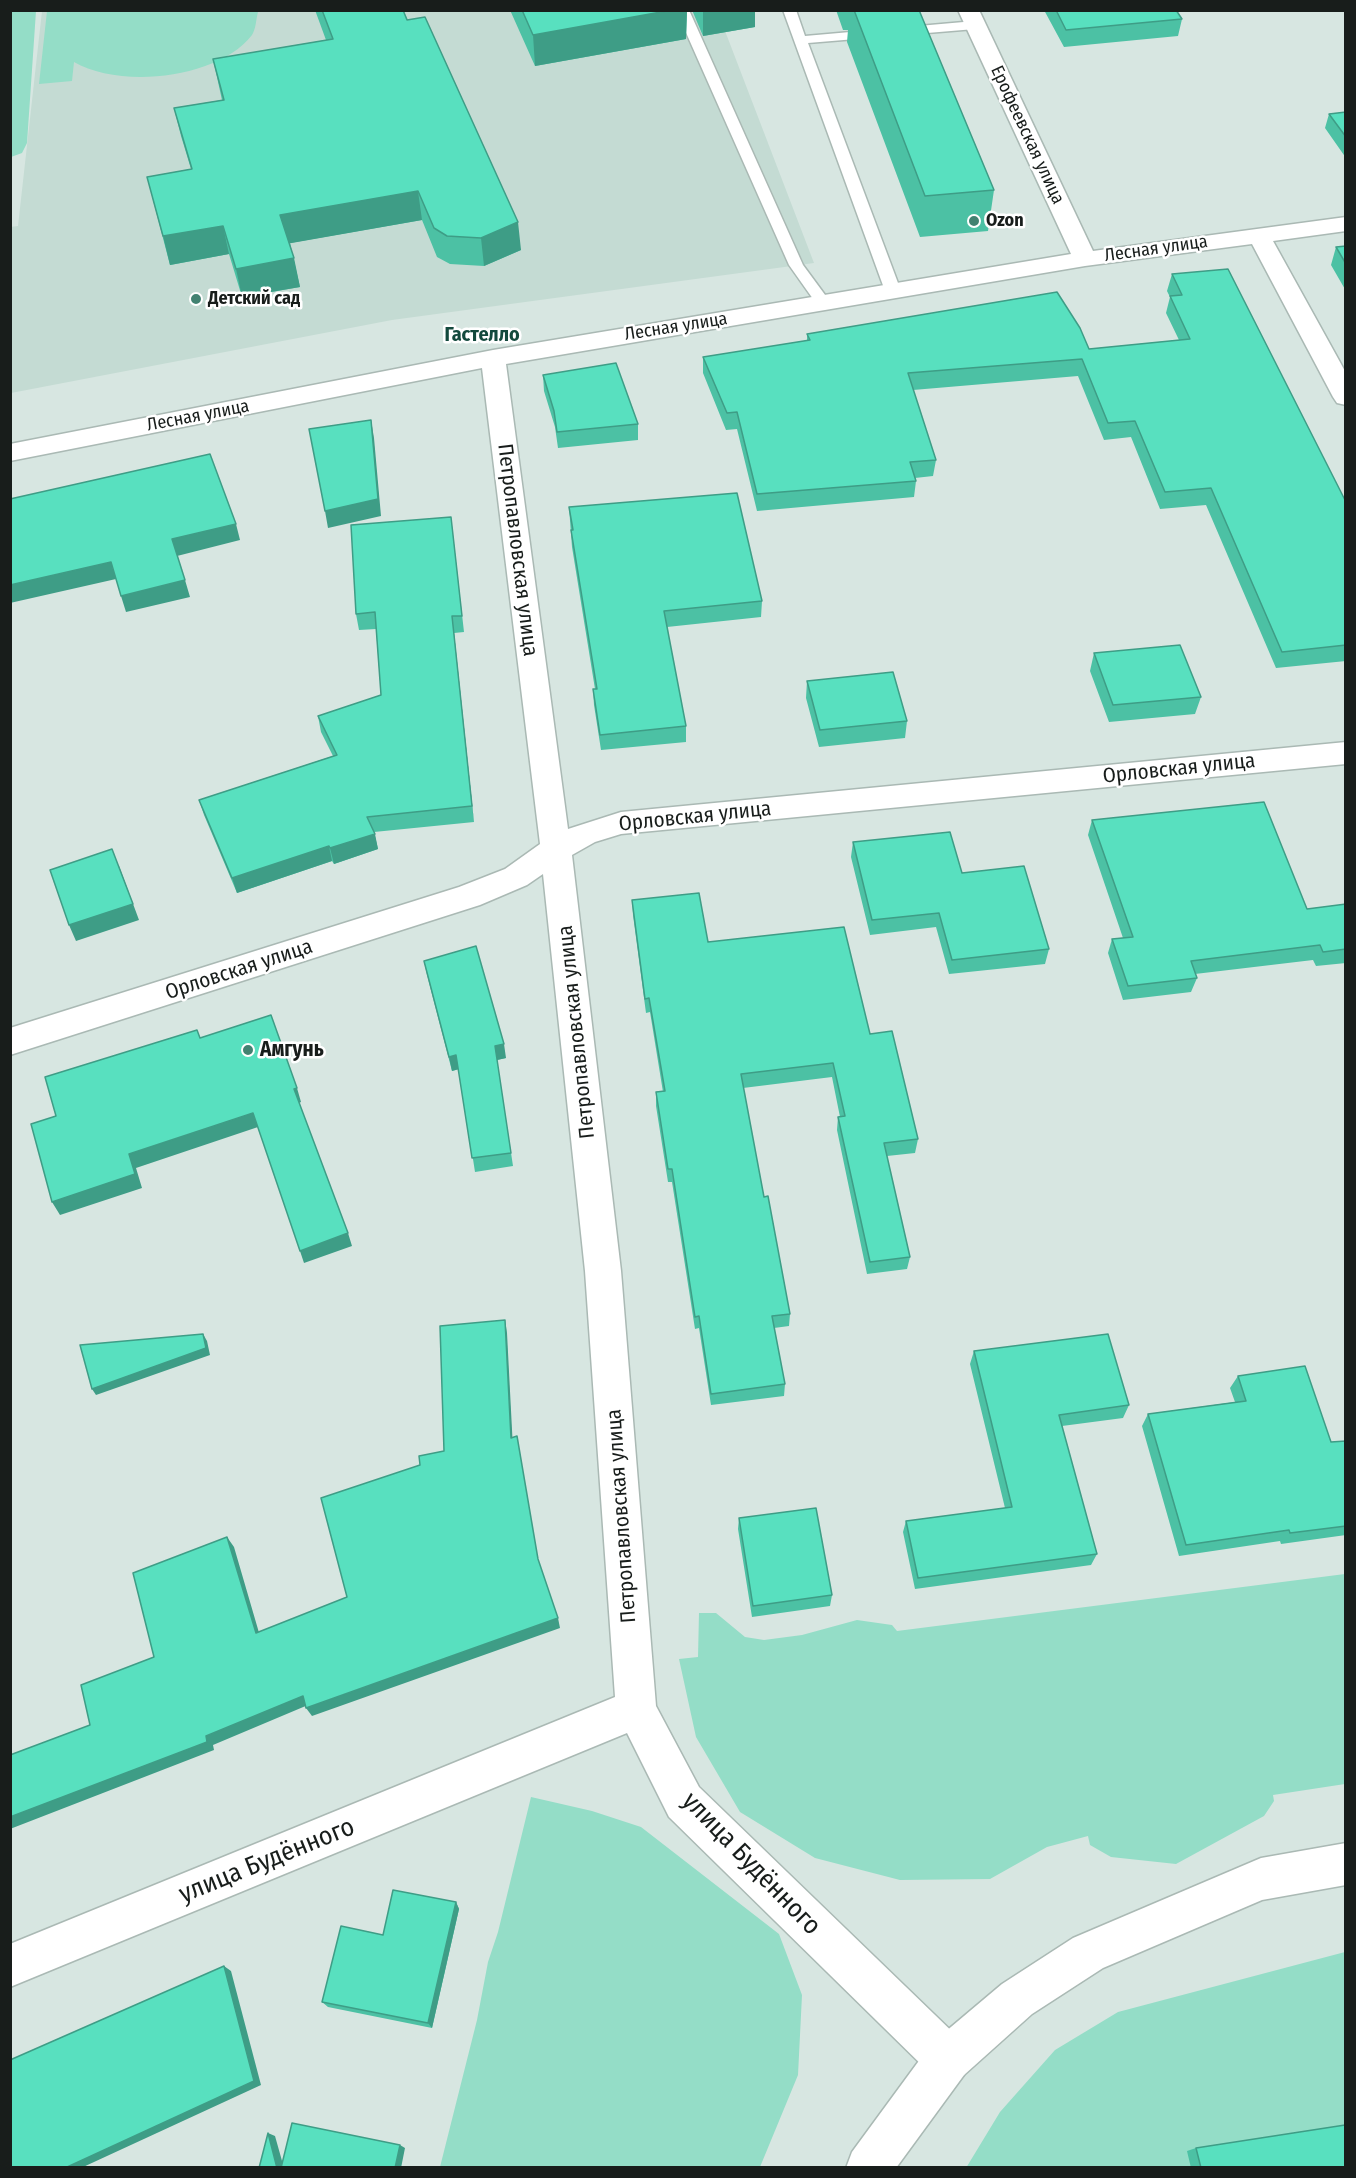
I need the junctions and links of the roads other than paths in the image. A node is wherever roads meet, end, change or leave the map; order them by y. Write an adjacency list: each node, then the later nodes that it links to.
1 (682, 10): 9 (lane)
2 (789, 10): 4 (lane)
3 (971, 18): 4 (lane); 7 (street, Ерофеевская улица)
4 (800, 40): 8 (lane)
5 (1346, 224): 6 (street, Лесная улица)
6 (1258, 234): 7 (street, Лесная улица); 11 (street)
7 (1085, 259): 8 (street, Лесная улица)
8 (893, 291): 9 (street, Лесная улица)
9 (823, 303): 10 (street, Лесная улица)
10 (493, 358): 12 (street, Лесная улица); 14 (street, Петропавловская улица)
11 (1346, 397)
12 (10, 453)
13 (1346, 753): 14 (street, Орловская улица)
14 (556, 849): 15 (street, Орловская улица); 16 (street, Петропавловская улица)
15 (10, 1042)
16 (636, 1709): 18 (street, улица Будённого); 19 (street, улица Будённого)
17 (1346, 1864): 19 (street)
18 (10, 1966)
19 (948, 2059): 20 (street)
20 (868, 2168)

